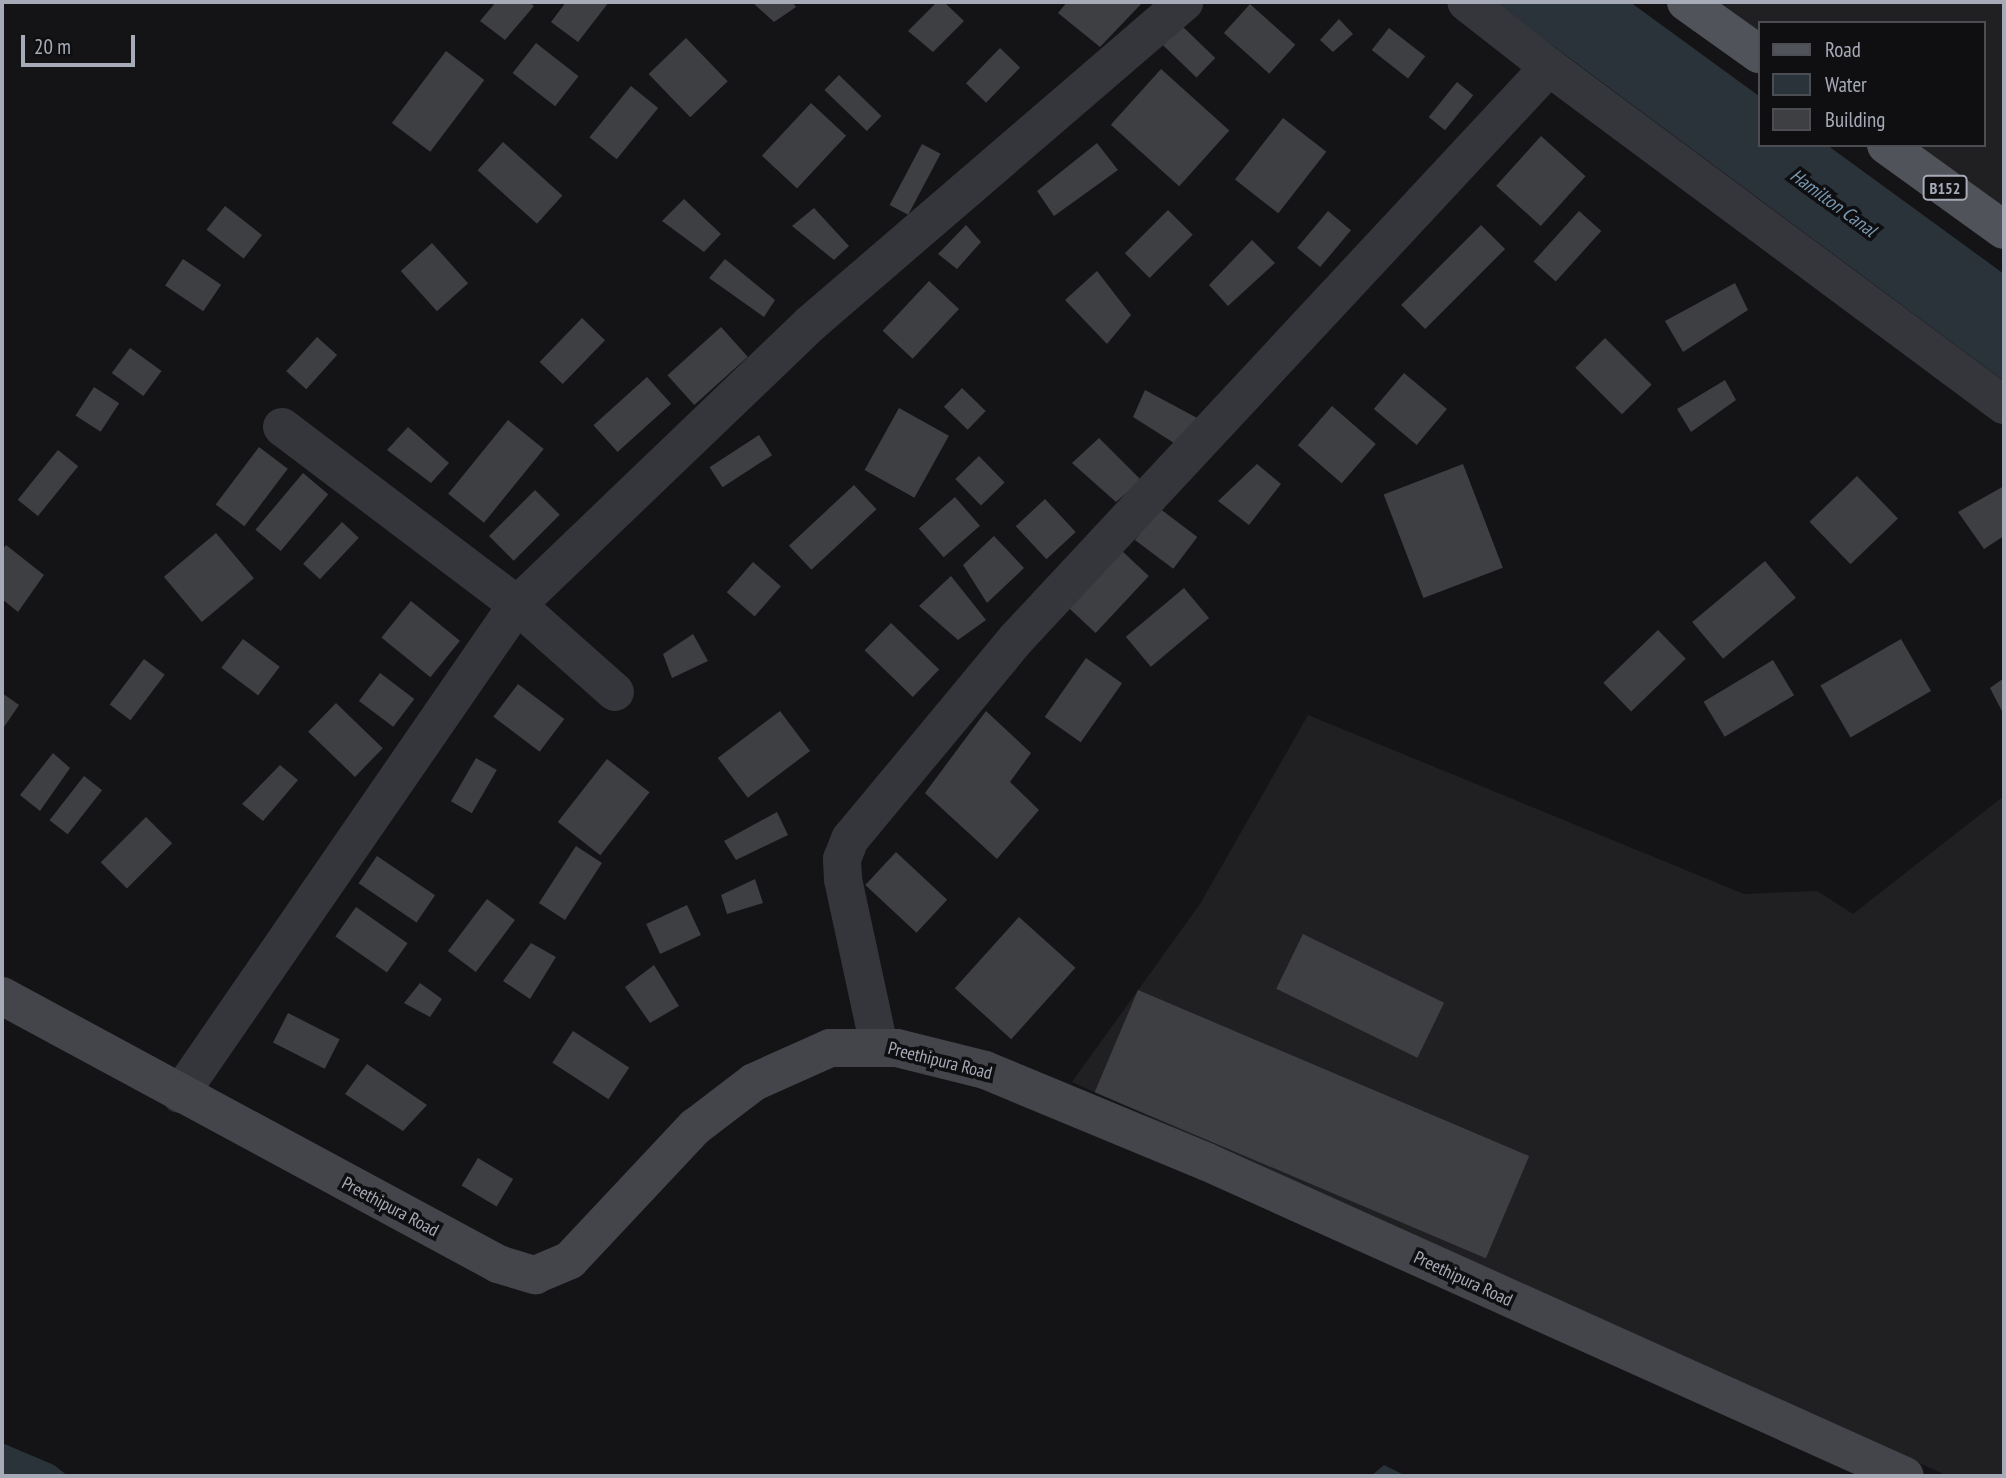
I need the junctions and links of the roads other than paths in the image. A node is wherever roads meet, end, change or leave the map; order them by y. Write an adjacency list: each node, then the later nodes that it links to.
1 (1184, 2): 10 (street)
2 (1466, 2): 5 (street)
3 (1686, 2): 4 (main road)
4 (1758, 53)
5 (1549, 67): 8 (street); 13 (street)
6 (1889, 147): 7 (main road, B152)
7 (2004, 230)
8 (2004, 405)
9 (282, 428): 10 (street)
10 (517, 605): 11 (street); 14 (street)
11 (615, 692)
12 (2, 996): 14 (street, Preethipura Road)
13 (879, 1046): 14 (street, Preethipura Road); 15 (street, Preethipura Road)
14 (180, 1094)
15 (1905, 1476)

